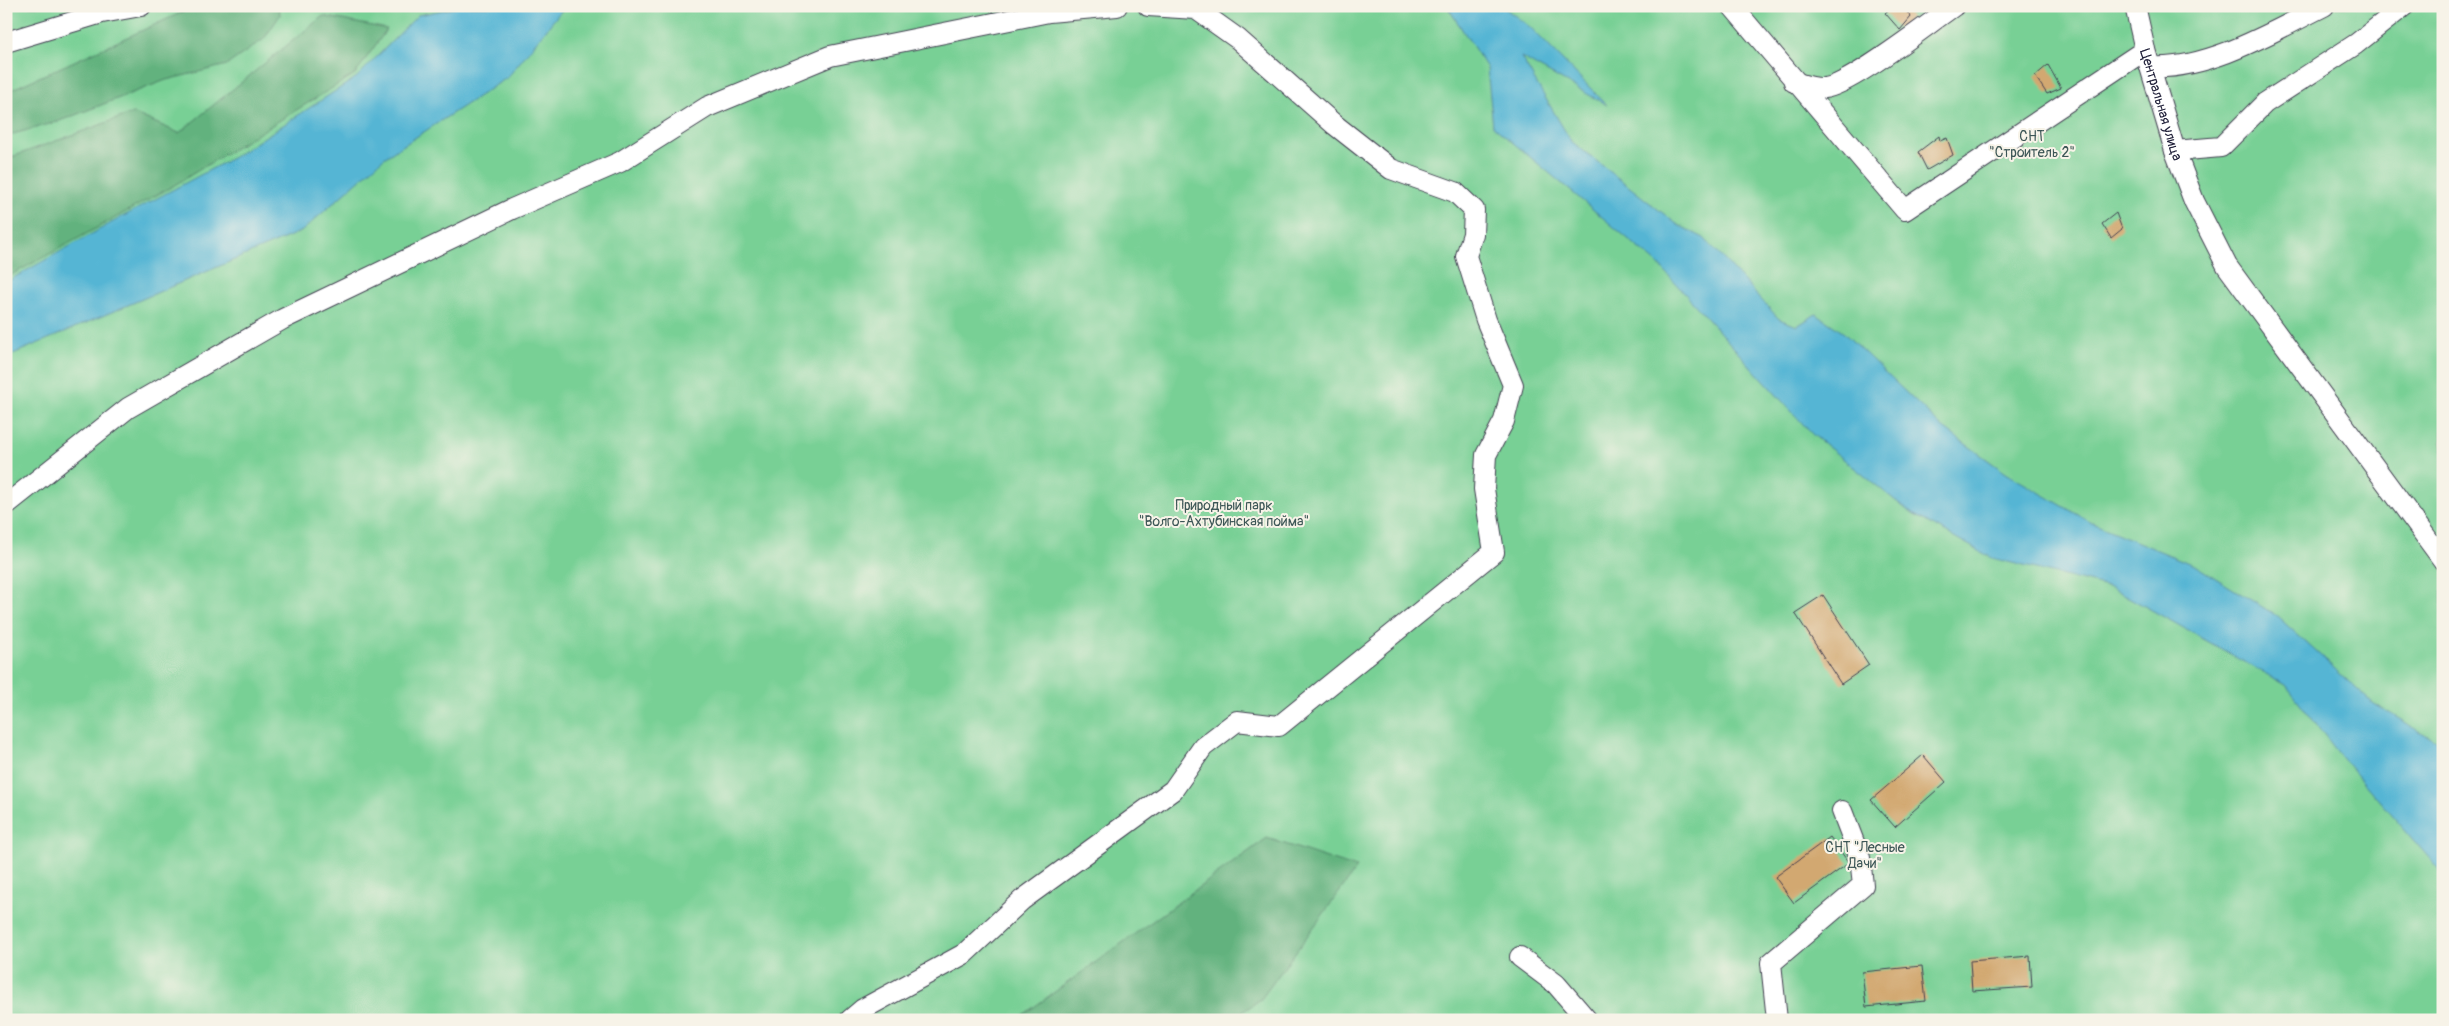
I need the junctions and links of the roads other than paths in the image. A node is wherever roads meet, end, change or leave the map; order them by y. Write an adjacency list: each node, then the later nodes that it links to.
1 (141, 6): 9 (street)
2 (1117, 6): 13 (street)
3 (1148, 6): 17 (street)
4 (1732, 6): 11 (street)
5 (1954, 6): 11 (street)
6 (2135, 6): 10 (street, Центральная улица)
7 (2324, 6): 10 (street)
8 (2404, 6): 12 (street)
9 (6, 42)
10 (2147, 59): 11 (street); 12 (street, Центральная улица)
11 (1794, 82)
12 (2174, 151): 14 (street, Центральная улица)
13 (6, 505)
14 (2443, 560)
15 (1842, 811): 19 (street)
16 (1520, 957): 18 (street)
17 (850, 1020)
18 (1587, 1020)
19 (1777, 1020)

